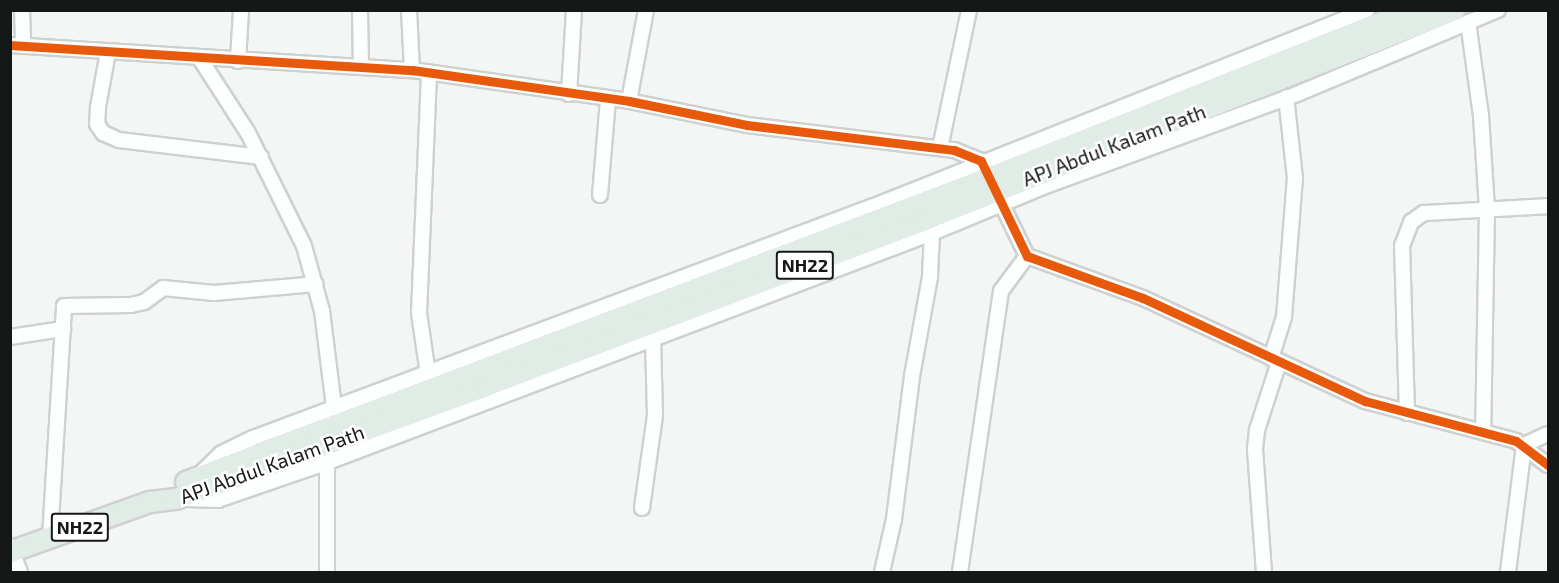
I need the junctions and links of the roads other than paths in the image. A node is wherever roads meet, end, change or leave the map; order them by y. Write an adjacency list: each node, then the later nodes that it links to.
1 (22, 10): 12 (street)
2 (241, 10): 15 (street)
3 (360, 10): 16 (street)
4 (408, 10): 17 (street)
5 (574, 10): 19 (street)
6 (646, 10): 22 (street)
7 (969, 10): 23 (street)
8 (1367, 10): 25 (street, NH22)
9 (1412, 10): 25 (highway, APJ Abdul Kalam Path / NH22)
10 (1498, 10): 11 (street, NH22)
11 (1461, 16): 20 (street, NH22); 25 (highway, APJ Abdul Kalam Path / NH22); 28 (street)
12 (17, 46): 13 (street)
13 (108, 52): 14 (street); 24 (street)
14 (199, 57): 15 (street); 24 (street)
15 (238, 60): 16 (street)
16 (361, 66): 17 (street)
17 (412, 70): 18 (street)
18 (429, 72): 19 (street); 36 (street)
19 (569, 94): 21 (street)
20 (1286, 98): 25 (street, NH22); 35 (street)
21 (608, 99): 22 (street); 26 (street)
22 (629, 101): 23 (street)
23 (940, 148): 25 (street)
24 (261, 157): 31 (street)
25 (993, 183): 29 (street, NH22); 30 (street); 36 (street, NH22); 39 (highway, APJ Abdul Kalam Path / NH22)
26 (600, 195)
27 (1548, 206): 28 (street)
28 (1487, 210): 38 (street); 40 (street)
29 (932, 233): 34 (street, NH22); 52 (street)
30 (1026, 255): 35 (street); 53 (street)
31 (316, 284): 32 (street); 37 (street)
32 (63, 329): 33 (street); 48 (street)
33 (10, 338)
34 (653, 340): 39 (street, NH22); 47 (street)
35 (1275, 360): 38 (street); 54 (street)
36 (428, 374): 37 (street, NH22)
37 (334, 408): 45 (street, NH22)
38 (1407, 413): 40 (street)
39 (392, 421): 42 (highway, APJ Abdul Kalam Path / NH22); 42 (street, NH22)
40 (1483, 432): 43 (street)
41 (1548, 434): 43 (street)
42 (325, 445): 45 (highway, APJ Abdul Kalam Path / NH22); 46 (highway, APJ Abdul Kalam Path / NH22); 51 (street)
43 (1524, 445): 44 (street); 55 (street)
44 (1548, 465)
45 (197, 477): 46 (highway, APJ Abdul Kalam Path / NH22)
46 (150, 502): 48 (highway, NH22)
47 (642, 508)
48 (50, 537): 49 (highway, NH22)
49 (11, 550): 50 (street)
50 (20, 573)
51 (327, 573)
52 (882, 573)
53 (960, 573)
54 (1264, 573)
55 (1508, 573)

